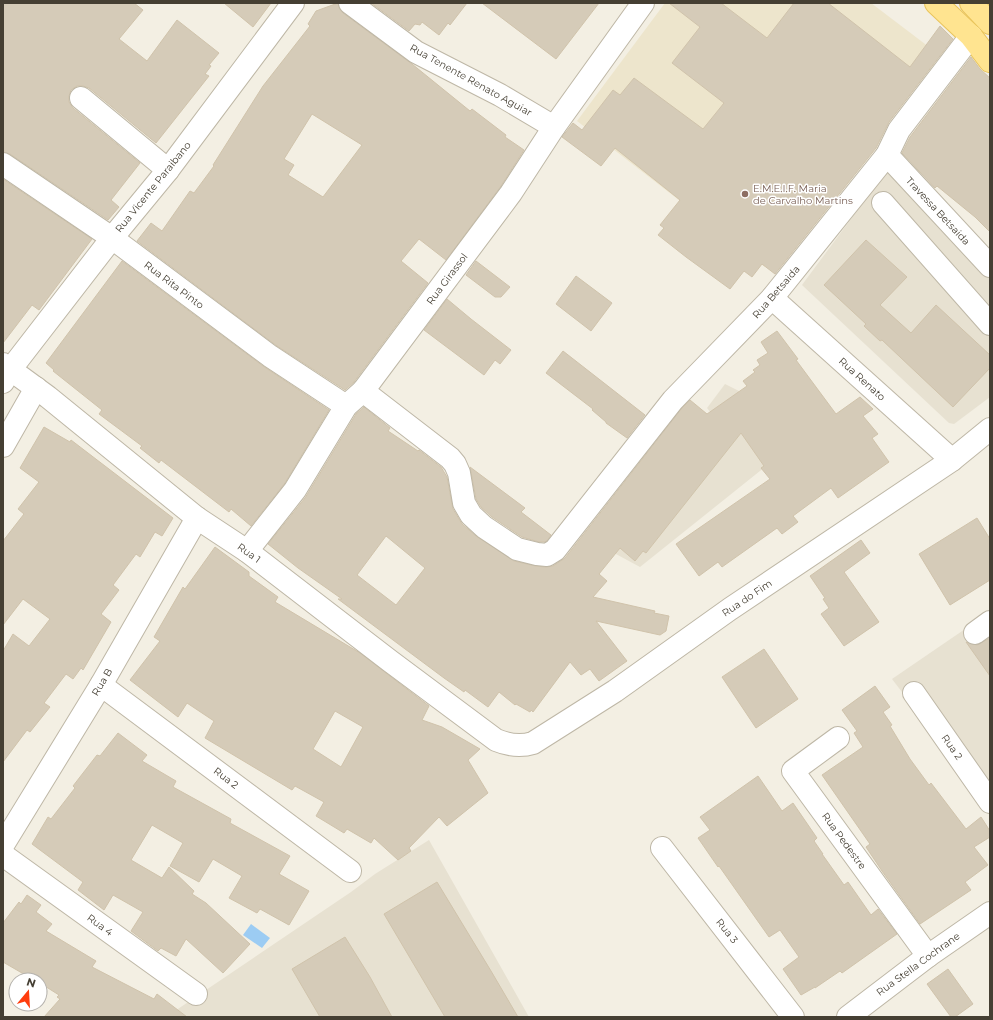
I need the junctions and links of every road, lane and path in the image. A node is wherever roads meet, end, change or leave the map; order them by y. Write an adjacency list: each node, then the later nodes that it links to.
1 (293, 3): 13 (street, Rua Vicente Paraibano)
2 (350, 3): 10 (street, Rua Tenente Renato Aguiar)
3 (643, 3): 10 (street, Rua Girassol)
4 (936, 3): 7 (main road)
5 (972, 3): 6 (main road)
6 (989, 18)
7 (971, 36): 8 (main road); 11 (street, Rua Betsaida)
8 (990, 61)
9 (82, 98): 13 (street)
10 (554, 127): 21 (street, Rua Girassol)
11 (887, 155): 16 (street, Travessa Betsaida); 17 (street, Rua Betsaida)
12 (3, 164): 15 (street, Rua Rita Pinto)
13 (168, 170): 15 (street, Rua Vicente Paraibano)
14 (883, 202): 18 (street)
15 (112, 238): 19 (street, Rua Vicente Paraibano); 22 (street, Rua Rita Pinto)
16 (990, 266)
17 (772, 298): 21 (street, Rua Betsaida); 25 (street, Rua Renato)
18 (990, 324)
19 (6, 372): 20 (street, Rua 1)
20 (36, 388): 24 (street); 26 (street, Rua 1)
21 (363, 391): 22 (street, Rua Girassol)
22 (346, 406): 27 (street, Rua Girassol)
23 (990, 429): 25 (street, Rua do Fim)
24 (3, 446)
25 (952, 460): 31 (street, Rua do Fim)
26 (197, 518): 27 (street, Rua 1); 28 (street, Rua B)
27 (247, 551): 31 (street, Rua 1)
28 (101, 684): 33 (street, Rua B); 36 (street, Rua 2)
29 (914, 693): 32 (street, Rua 2)
30 (838, 738): 38 (street, Rua Pedestre)
31 (496, 740)
32 (990, 802)
33 (3, 845)
34 (662, 848): 40 (street, Rua 3)
35 (3, 855): 39 (street, Rua 4)
36 (350, 871)
37 (990, 913): 38 (street, Rua Stella Cochrane)
38 (928, 956): 41 (street, Rua Stella Cochrane)
39 (196, 994)
40 (792, 1016)
41 (848, 1017)

